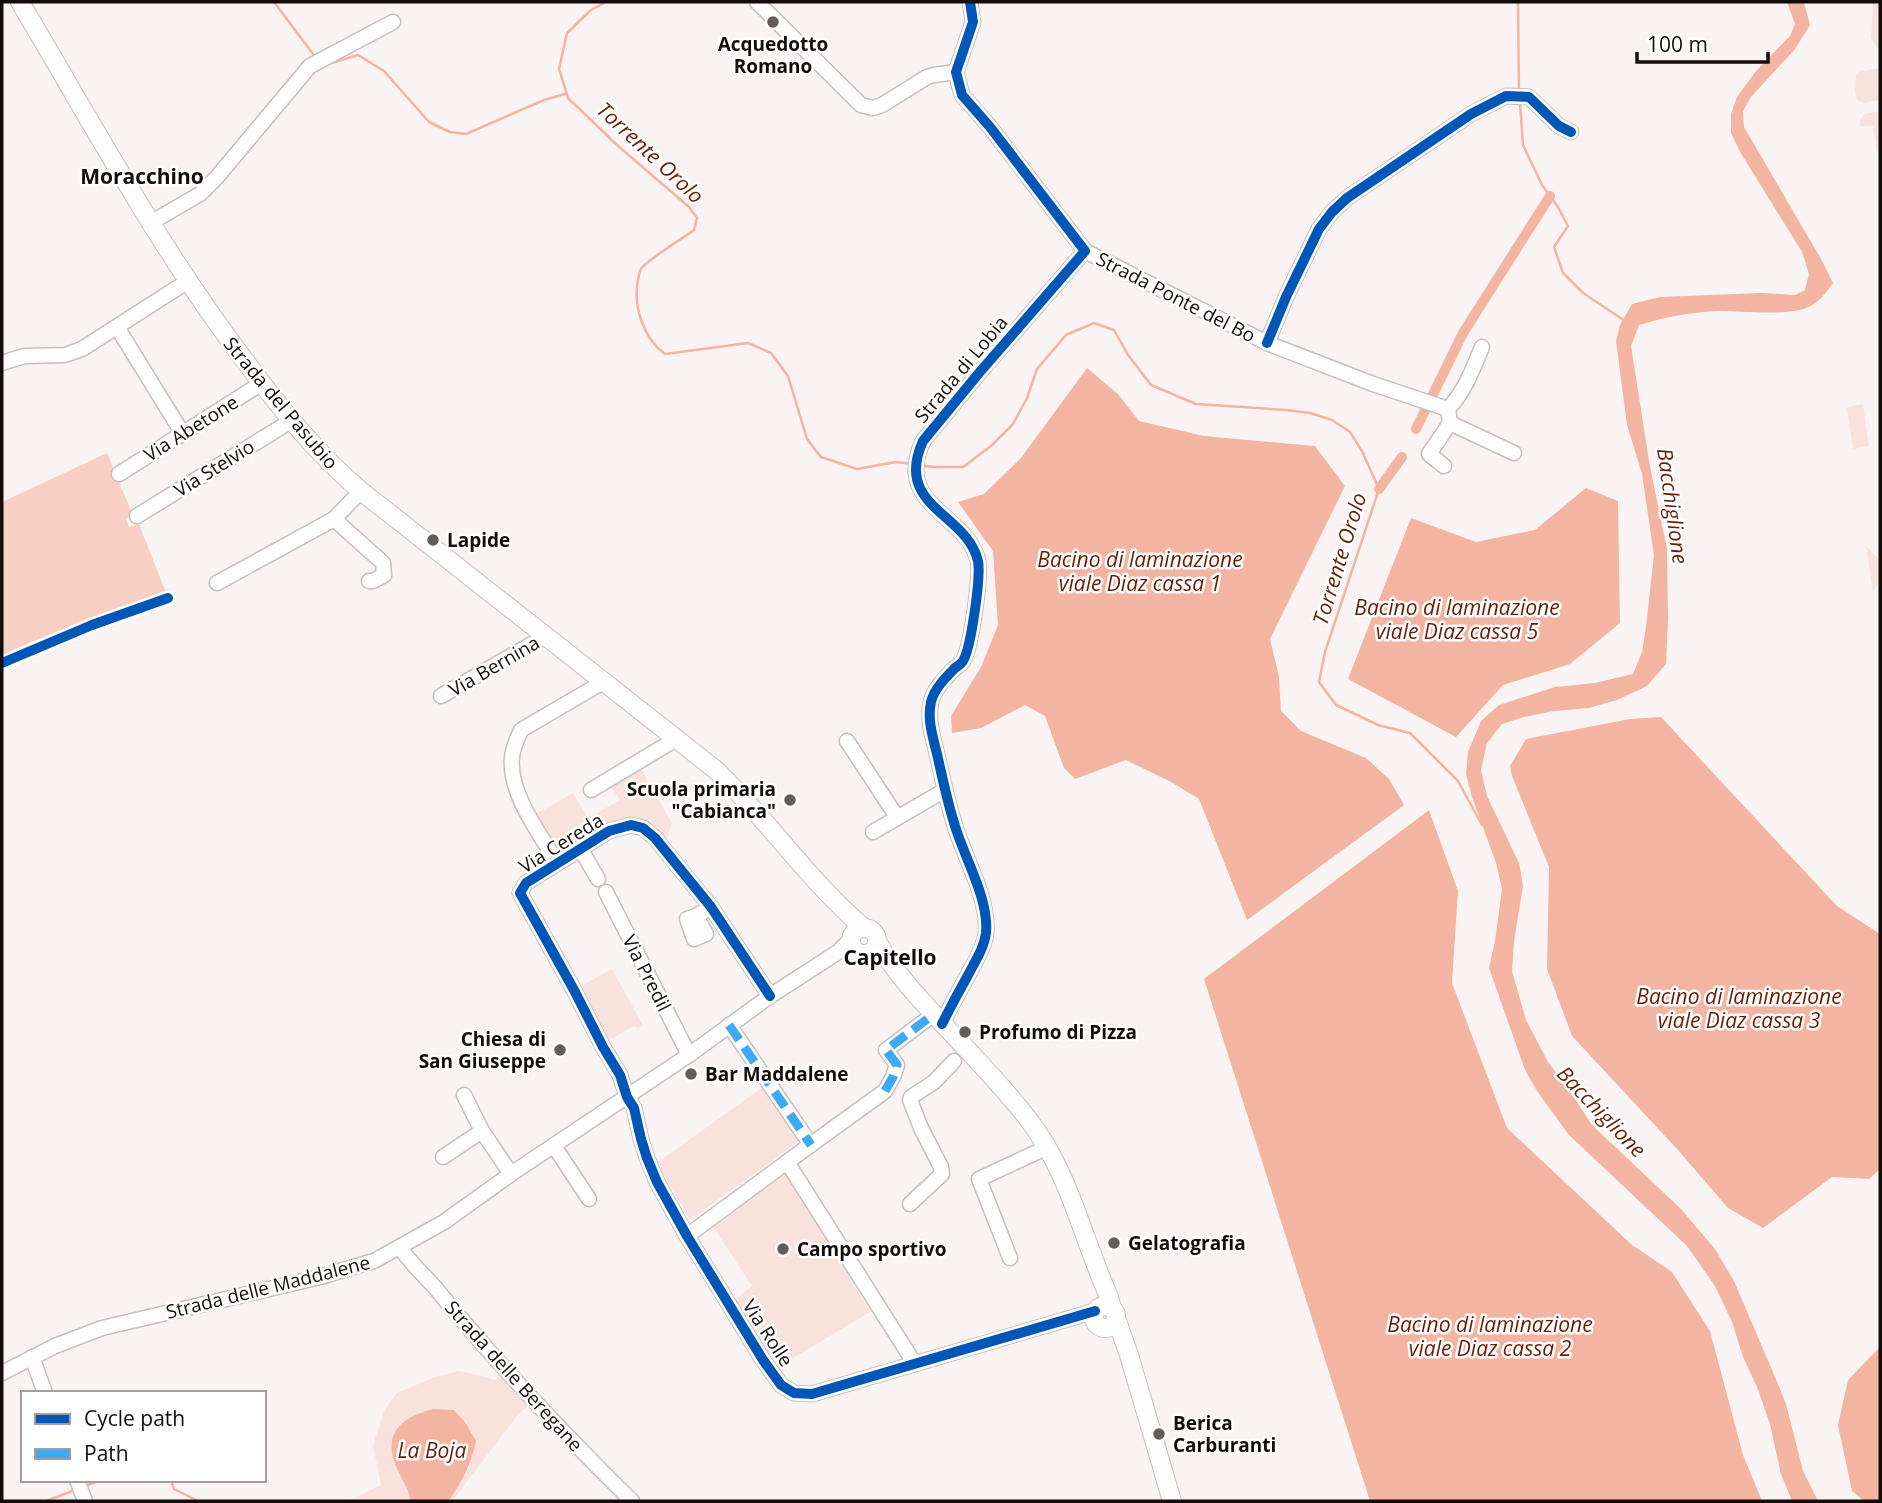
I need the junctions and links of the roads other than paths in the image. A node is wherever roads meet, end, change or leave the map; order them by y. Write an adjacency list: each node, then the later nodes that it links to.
1 (20, 2): 7 (main road, Strada del Pasubio)
2 (757, 2): 5 (street)
3 (971, 2): 5 (street)
4 (393, 22): 7 (street)
5 (956, 72): 8 (street)
6 (1571, 132): 11 (street, Strada Ponte del Bo)
7 (150, 223): 9 (main road, Strada del Pasubio)
8 (1085, 251): 11 (street, Strada Ponte del Bo); 32 (street, Strada di Lobia)
9 (188, 281): 10 (street); 14 (main road, Strada del Pasubio)
10 (117, 327): 13 (street); 17 (street)
11 (1267, 343): 15 (street, Strada Ponte del Bo)
12 (1482, 347): 15 (street)
13 (2, 363)
14 (262, 383): 16 (main road, Strada del Pasubio); 17 (street, Via Abetone)
15 (1449, 416): 18 (street, Strada Ponte del Bo); 19 (street)
16 (291, 421): 21 (main road, Strada del Pasubio); 22 (street, Via Stelvio)
17 (183, 434): 20 (street, Via Abetone)
18 (1514, 453)
19 (1444, 466)
20 (119, 474)
21 (360, 491): 23 (street); 26 (main road, Strada del Pasubio)
22 (137, 516)
23 (334, 519): 24 (street); 25 (street)
24 (369, 581)
25 (217, 583)
26 (546, 636): 27 (main road, Strada del Pasubio); 28 (street, Via Bernina)
27 (605, 681): 29 (main road, Strada del Pasubio); 36 (street)
28 (441, 696)
29 (678, 738): 31 (street); 39 (main road, Strada del Pasubio)
30 (847, 741): 33 (street)
31 (591, 790)
32 (945, 790): 33 (street); 41 (street, Strada di Lobia)
33 (897, 817): 34 (street)
34 (873, 832)
35 (580, 848): 36 (street, Via Cereda); 37 (street, Via Cereda); 43 (street, Via Predil)
36 (557, 862): 46 (street, Via Cereda)
37 (711, 907): 38 (street); 40 (street, Via Cereda)
38 (696, 916)
39 (861, 941): 40 (street, Strada delle Maddalene); 41 (main road)
40 (770, 996): 42 (street, Strada delle Maddalene)
41 (938, 1019): 44 (main road); 48 (street)
42 (729, 1025): 43 (street, Strada delle Maddalene); 48 (street)
43 (689, 1055): 46 (street, Strada delle Maddalene)
44 (961, 1056): 50 (main road); 55 (street)
45 (464, 1096): 47 (street)
46 (627, 1097): 49 (street, Strada delle Maddalene); 56 (street, Via Rolle)
47 (482, 1131): 51 (street); 53 (street)
48 (811, 1145): 52 (street)
49 (554, 1146): 53 (street, Strada delle Maddalene); 54 (street)
50 (1048, 1147): 58 (street); 59 (main road)
51 (443, 1157)
52 (787, 1162): 56 (street); 61 (street)
53 (511, 1174): 57 (street, Strada delle Maddalene)
54 (589, 1199)
55 (910, 1204)
56 (687, 1236): 61 (street, Via Rolle)
57 (400, 1247): 60 (street, Strada delle Maddalene); 64 (street, Strada delle Beregane)
58 (1010, 1258)
59 (1100, 1317): 61 (street, Via Rolle); 65 (main road)
60 (32, 1357): 62 (street, Strada delle Maddalene); 63 (street)
61 (915, 1364)
62 (2, 1373)
63 (44, 1391)
64 (632, 1501)
65 (1172, 1501)

